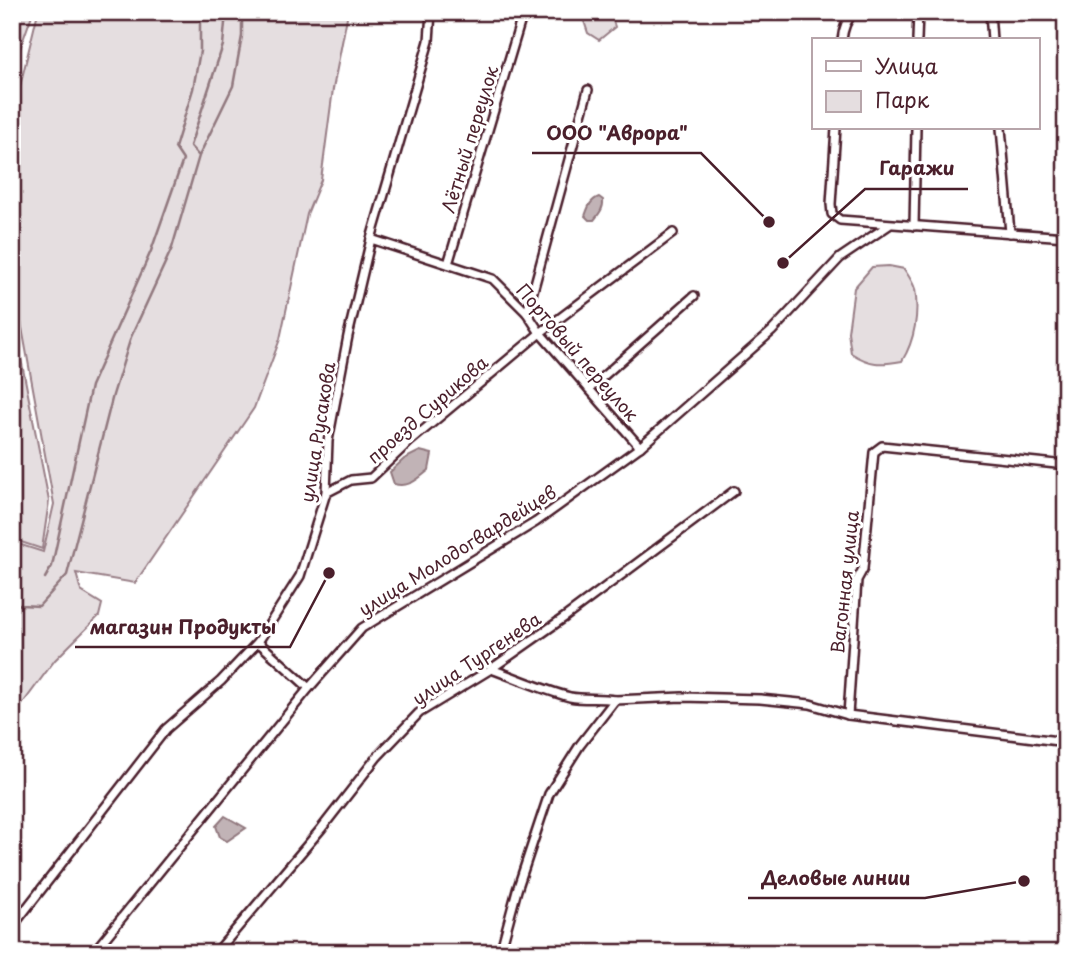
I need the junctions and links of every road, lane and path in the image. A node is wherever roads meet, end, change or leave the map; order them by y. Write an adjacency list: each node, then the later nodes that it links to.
1 (432, 12): 18 (street, улица Русакова)
2 (918, 12): 7 (street)
3 (990, 12): 8 (street)
4 (852, 14): 6 (street)
5 (520, 23): 19 (street, Лётный переулок)
6 (842, 38)
7 (917, 38)
8 (992, 38)
9 (589, 90): 21 (street)
10 (836, 130): 13 (street)
11 (916, 130): 14 (street)
12 (1000, 130): 16 (street)
13 (889, 225): 14 (street); 24 (street, улица Молодогвардейцев)
14 (914, 226): 16 (street)
15 (673, 233): 22 (street, проезд Сурикова)
16 (1010, 233): 17 (street)
17 (1066, 237)
18 (371, 239): 19 (street, Портовый переулок); 27 (street, улица Русакова)
19 (448, 264): 21 (street, Портовый переулок)
20 (694, 296): 23 (street)
21 (527, 313): 22 (street, Портовый переулок)
22 (540, 333): 23 (street, Портовый переулок); 27 (street, проезд Сурикова)
23 (589, 389): 24 (street, Портовый переулок)
24 (640, 447): 30 (street, улица Молодогвардейцев)
25 (1066, 465): 32 (street, Вагонная улица)
26 (734, 491): 29 (street, улица Тургенева)
27 (326, 493): 28 (street, улица Русакова)
28 (258, 642): 30 (street); 34 (street, улица Русакова)
29 (491, 668): 31 (street); 36 (street, улица Тургенева)
30 (309, 688): 35 (street, улица Молодогвардейцев)
31 (615, 700): 32 (street); 37 (street)
32 (848, 715): 33 (street)
33 (1066, 742)
34 (12, 927)
35 (93, 953)
36 (216, 953)
37 (500, 953)

